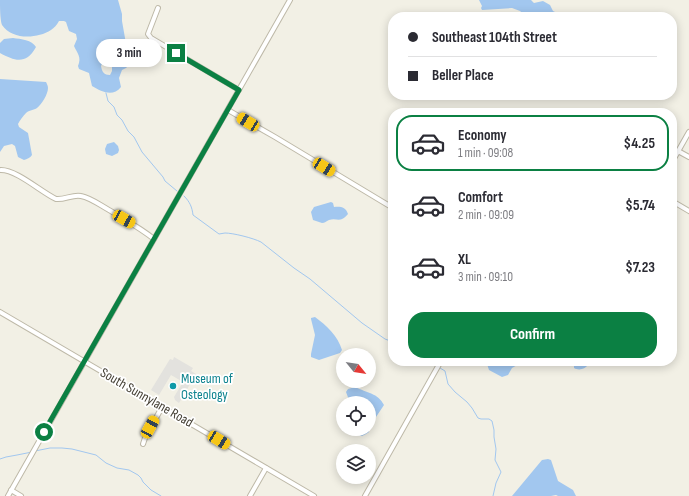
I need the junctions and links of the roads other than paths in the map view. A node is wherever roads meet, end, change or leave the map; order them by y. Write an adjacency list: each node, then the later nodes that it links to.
1 (290, 0): 3 (street)
2 (158, 8): 3 (street)
3 (239, 90): 4 (street)
4 (228, 110): 10 (street); 12 (street)
5 (689, 132): 6 (street)
6 (678, 151): 7 (street)
7 (689, 157)
8 (1, 170): 12 (street)
9 (677, 204): 11 (street)
10 (388, 205)
11 (689, 211)
12 (154, 239): 14 (street)
13 (0, 312): 14 (street, South Sunnylane Road)
14 (84, 361): 16 (street, South Sunnylane Road); 19 (street)
15 (438, 366): 24 (street)
16 (162, 406): 17 (street); 18 (street, South Sunnylane Road)
17 (143, 444)
18 (266, 468): 22 (street); 23 (street, South Sunnylane Road)
19 (11, 490): 20 (street); 21 (street)
20 (8, 496)
21 (21, 496)
22 (250, 496)
23 (314, 496)
24 (365, 496)

